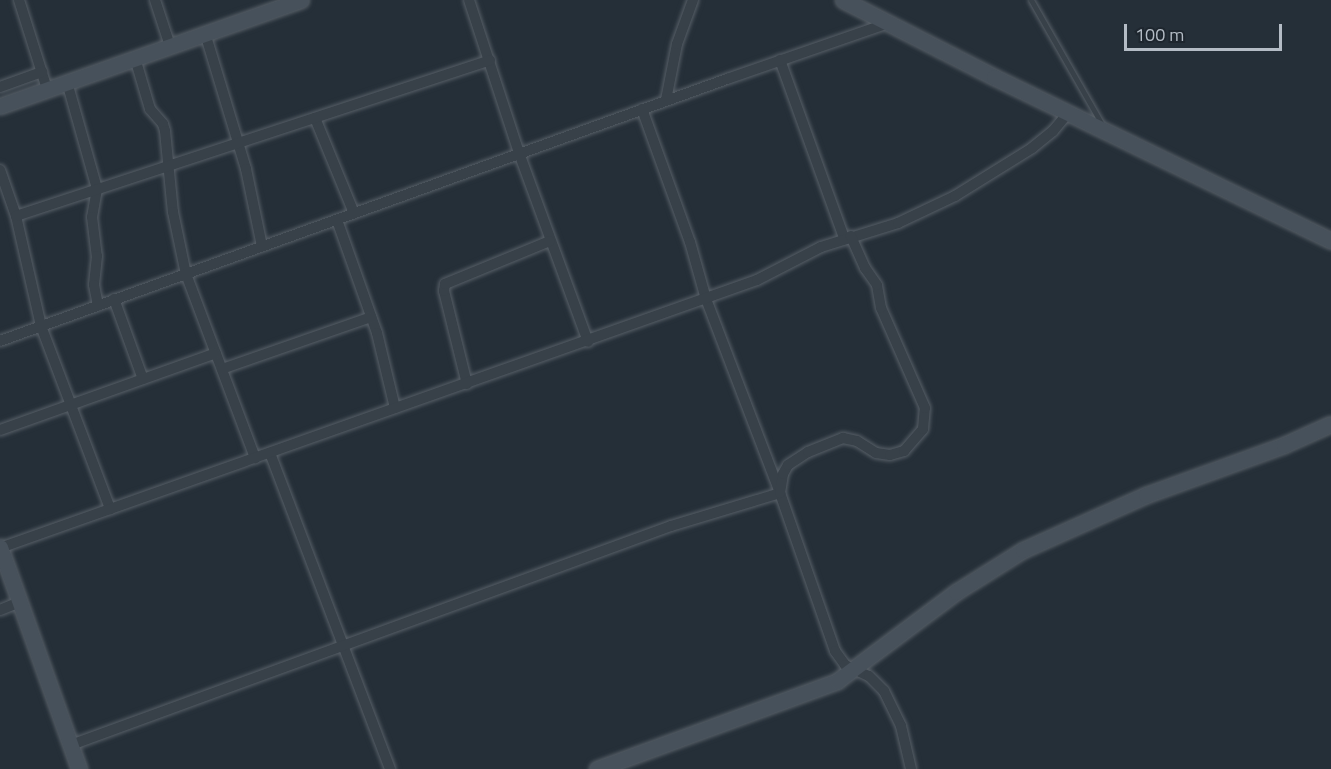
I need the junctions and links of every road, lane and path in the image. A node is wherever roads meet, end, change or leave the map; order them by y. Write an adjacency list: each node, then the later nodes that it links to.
1 (19, 0): 14 (street)
2 (155, 0): 10 (street)
3 (301, 0): 9 (street)
4 (469, 0): 12 (street)
5 (693, 0): 18 (street)
6 (843, 0): 8 (street)
7 (1031, 0): 23 (lane)
8 (889, 23): 13 (street); 21 (street)
9 (205, 33): 10 (street); 24 (street)
10 (170, 46): 11 (street)
11 (135, 58): 15 (street); 26 (street)
12 (490, 60): 22 (street); 25 (street)
13 (780, 60): 18 (street); 32 (street)
14 (42, 72): 16 (street); 17 (street)
15 (67, 82): 17 (street); 28 (street)
16 (0, 87)
17 (47, 89): 19 (street)
18 (666, 100): 20 (street)
19 (0, 106)
20 (642, 109): 25 (street); 38 (street)
21 (1068, 113): 23 (street); 32 (street)
22 (315, 118): 24 (street); 29 (street)
23 (1106, 130): 34 (street)
24 (238, 142): 26 (street); 35 (street)
25 (519, 153): 29 (street); 33 (street)
26 (167, 166): 28 (street); 36 (street)
27 (0, 170): 30 (street)
28 (97, 189): 30 (street); 39 (street)
29 (354, 213): 31 (street)
30 (16, 216): 41 (street)
31 (337, 220): 35 (street); 40 (street)
32 (847, 237): 38 (street); 54 (street)
33 (550, 241): 43 (street); 47 (street)
34 (1331, 241)
35 (262, 246): 36 (street)
36 (186, 274): 37 (street); 44 (street)
37 (114, 299): 39 (street); 46 (street)
38 (706, 300): 43 (street); 54 (street)
39 (98, 306): 41 (street)
40 (370, 317): 45 (street); 49 (street)
41 (41, 326): 42 (street); 48 (street)
42 (0, 341)
43 (588, 342): 47 (street)
44 (216, 353): 45 (street); 46 (street)
45 (222, 369): 53 (street)
46 (143, 379): 48 (street)
47 (467, 384): 49 (street)
48 (70, 405): 51 (street); 55 (street)
49 (395, 408): 52 (street)
50 (1331, 424): 60 (street)
51 (0, 430)
52 (270, 453): 53 (street); 59 (street)
53 (255, 458): 55 (street)
54 (780, 492): 59 (street); 60 (street)
55 (110, 509): 56 (street)
56 (0, 547): 57 (street)
57 (20, 602): 58 (street); 61 (street)
58 (0, 610)
59 (343, 645): 61 (street); 64 (street)
60 (853, 670): 62 (street); 66 (street)
61 (71, 745): 63 (street)
62 (617, 766): 65 (street)
63 (79, 769)
64 (390, 769)
65 (597, 769)
66 (911, 769)

